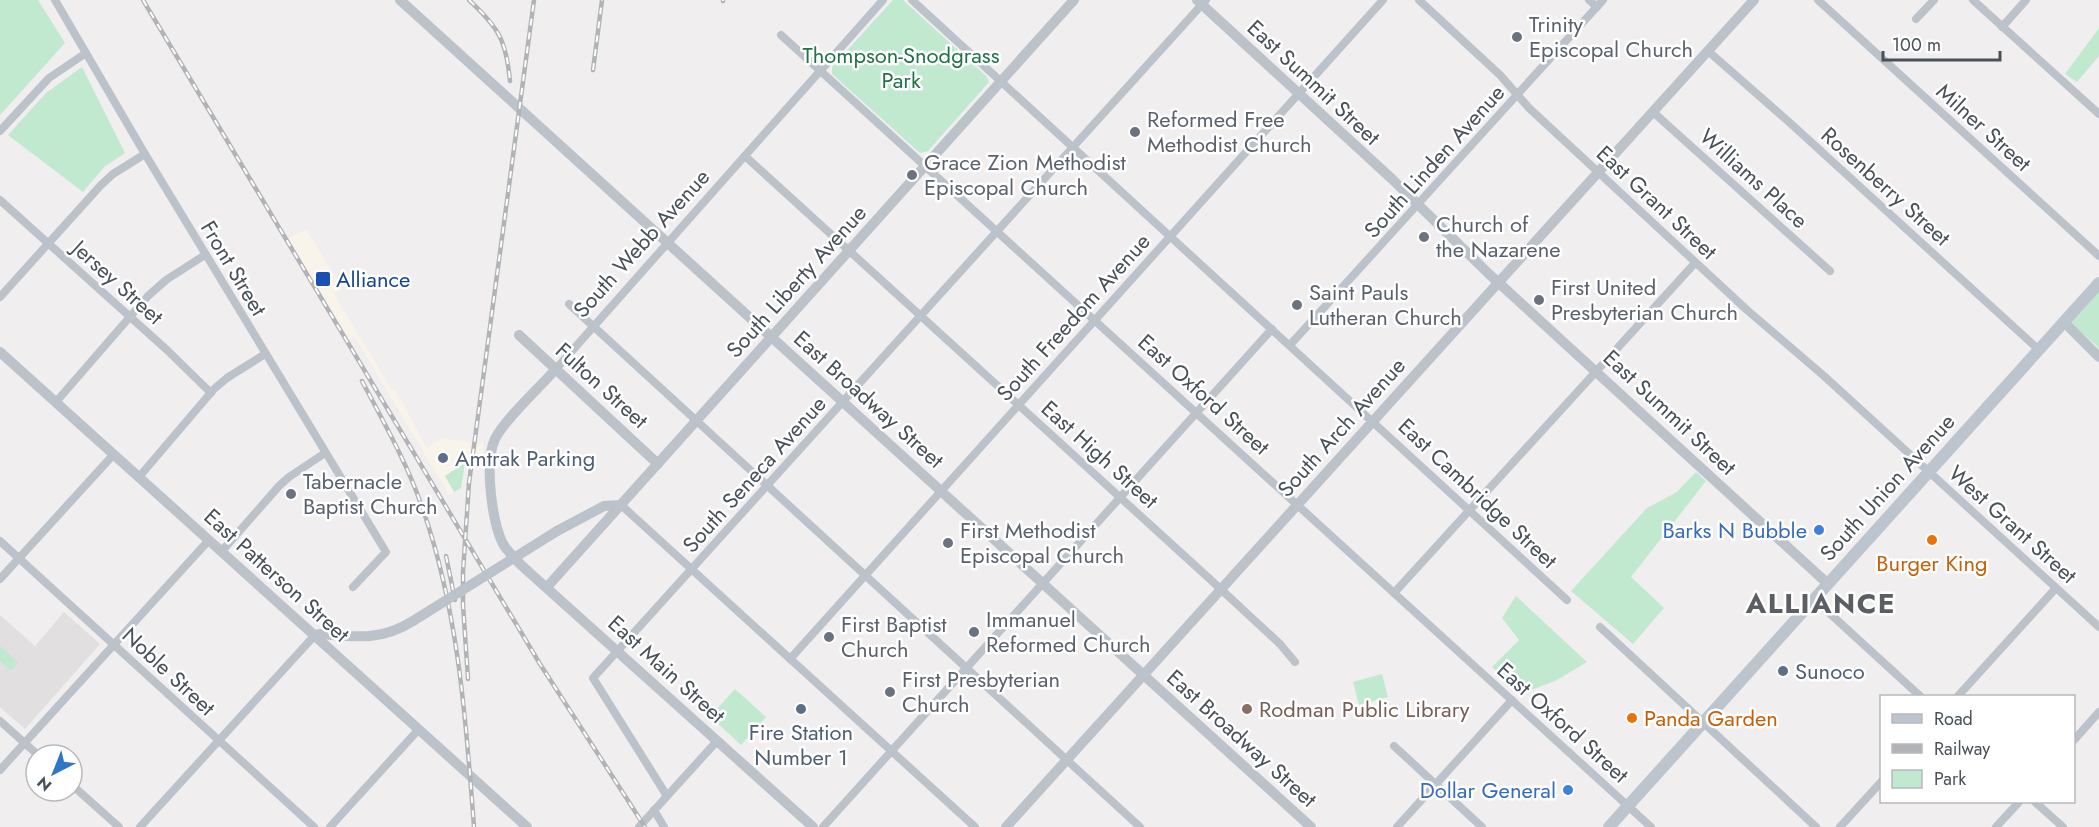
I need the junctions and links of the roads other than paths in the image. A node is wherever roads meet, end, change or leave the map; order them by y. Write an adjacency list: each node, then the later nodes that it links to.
1 (55, 0): 20 (street, Front Street)
2 (400, 0): 37 (street, East Broadway Street)
3 (883, 0): 21 (street, South Webb Avenue)
4 (912, 0): 22 (street, East Cambridge Street)
5 (1074, 0): 22 (street, South Liberty Avenue)
6 (1383, 0): 23 (street, South Freedom Avenue)
7 (1419, 0): 24 (street, East Grant Street)
8 (1589, 0): 15 (street)
9 (1754, 0): 19 (street, South Arch Avenue)
10 (1818, 0): 41 (street, Milner Street)
11 (1934, 0): 16 (street)
12 (1973, 0): 17 (street)
13 (2026, 0): 17 (street)
14 (1201, 2): 23 (street, East Summit Street); 28 (street, South Seneca Avenue)
15 (1600, 4): 24 (street, South Linden Avenue)
16 (1917, 20)
17 (2002, 27): 26 (street)
18 (781, 35): 21 (street, East Oxford Street)
19 (1708, 51): 25 (street, South Arch Avenue); 57 (street, Rosenberry Street)
20 (86, 53): 27 (street); 29 (street, Front Street)
21 (822, 71): 30 (street, South Webb Avenue); 31 (street, East Oxford Street)
22 (1001, 81): 28 (street, East Cambridge Street); 31 (street, South Liberty Avenue)
23 (1299, 94): 34 (street, East Summit Street); 36 (street, South Freedom Avenue)
24 (1519, 95): 32 (street, East Grant Street); 34 (street, South Linden Avenue)
25 (1653, 112): 32 (street, South Arch Avenue); 43 (street, Williams Place)
26 (2099, 114)
27 (0, 131)
28 (1072, 146): 35 (street, South Seneca Avenue); 36 (street, East Cambridge Street)
29 (145, 154): 38 (street); 40 (street, Front Street)
30 (745, 156): 37 (street, South Webb Avenue); 39 (street, East High Street)
31 (925, 165): 35 (street, East Oxford Street); 39 (street, South Liberty Avenue)
32 (1599, 172): 42 (street, East Grant Street); 44 (street, South Arch Avenue)
33 (0, 200): 38 (street, Jersey Street)
34 (1418, 205): 44 (street, East Summit Street); 56 (street, South Linden Avenue)
35 (997, 231): 49 (street, South Seneca Avenue); 50 (street, East Oxford Street)
36 (1170, 236): 50 (street, South Freedom Avenue); 53 (street, East Cambridge Street)
37 (668, 242): 52 (street, South Webb Avenue); 55 (street, East Broadway Street)
38 (48, 243): 46 (street); 48 (street, Jersey Street)
39 (849, 250): 49 (street, East High Street); 55 (street, South Liberty Avenue)
40 (205, 255): 48 (street); 59 (street, Front Street)
41 (2099, 256)
42 (1695, 263): 62 (street); 73 (street, East Grant Street)
43 (1830, 271)
44 (1499, 282): 62 (street, East Summit Street); 69 (street, South Arch Avenue)
45 (2099, 283): 51 (main road, South Union Avenue)
46 (0, 297)
47 (569, 304): 52 (street)
48 (130, 316): 63 (street, Jersey Street); 65 (street)
49 (921, 316): 64 (street, South Seneca Avenue); 66 (street, East High Street)
50 (1095, 320): 66 (street, South Freedom Avenue); 67 (street, East Oxford Street)
51 (2064, 322): 57 (main road, South Union Avenue); 60 (street)
52 (594, 326): 61 (street, South Webb Avenue); 68 (street)
53 (1272, 329): 56 (street, East Cambridge Street); 67 (street)
54 (519, 336): 61 (street, Fulton Street)
55 (772, 337): 64 (street, East Broadway Street); 68 (street, South Liberty Avenue)
56 (1290, 345): 69 (street, East Cambridge Street)
57 (2038, 350): 73 (main road, South Union Avenue)
58 (0, 352): 65 (street, East Patterson Street)
59 (265, 354): 63 (street); 70 (street, Front Street)
60 (2099, 357)
61 (555, 370): 72 (street, Fulton Street); 81 (street, South Webb Avenue)
62 (1598, 372): 80 (street); 90 (street, East Summit Street)
63 (210, 393): 74 (street)
64 (843, 401): 75 (street, South Seneca Avenue); 76 (street, East Broadway Street)
65 (56, 402): 71 (street, East Patterson Street)
66 (1019, 405): 76 (street, South Freedom Avenue); 77 (street, East High Street)
67 (1197, 412): 77 (street); 78 (street, East Oxford Street)
68 (697, 421): 72 (street, South Liberty Avenue); 75 (street)
69 (1373, 421): 78 (street, South Arch Avenue); 80 (street, East Cambridge Street)
70 (325, 453): 84 (street); 91 (street, Front Street)
71 (114, 454): 74 (street, East Patterson Street); 85 (street)
72 (658, 464): 79 (street, South Liberty Avenue)
73 (1929, 472): 90 (main road, South Union Avenue); 93 (street, West Grant Street)
74 (139, 477): 82 (street, East Patterson Street)
75 (767, 485): 86 (street, South Seneca Avenue); 87 (street)
76 (942, 491): 87 (street, South Freedom Avenue); 89 (street, East Broadway Street)
77 (1120, 497): 89 (street); 94 (street, East High Street)
78 (1298, 504): 94 (street, South Arch Avenue); 95 (street, East Oxford Street)
79 (621, 505): 86 (street); 92 (street, South Liberty Avenue); 100 (street, bridge)
80 (1470, 509): 95 (street); 97 (street, East Cambridge Street)
81 (500, 537): 92 (street, East Main Street)
82 (209, 540): 84 (street, East Patterson Street); 101 (street)
83 (0, 541): 85 (street, Noble Street)
84 (222, 551): 100 (street, East Patterson Street)
85 (19, 558): 88 (street); 101 (street, Noble Street)
86 (692, 570): 102 (street, South Seneca Avenue); 103 (street)
87 (866, 575): 103 (street, South Freedom Avenue); 105 (street)
88 (0, 579)
89 (1044, 583): 105 (street); 106 (street, East Broadway Street)
90 (1828, 584): 96 (main road, South Union Avenue)
91 (353, 587)
92 (547, 587): 102 (street, East Main Street)
93 (2056, 588): 99 (street, West Grant Street); 108 (street)
94 (1221, 589): 104 (street, East High Street); 106 (street, South Arch Avenue)
95 (1394, 593): 109 (street, East Oxford Street)
96 (1814, 599): 107 (street); 112 (main road, South Union Avenue)
97 (1567, 600)
98 (1600, 627): 112 (street)
99 (2099, 627)
100 (315, 635): 113 (street, East Patterson Street); 115 (street)
101 (114, 644): 115 (street, Noble Street); 117 (street)
102 (618, 651): 116 (street, East Main Street); 125 (street, South Seneca Avenue)
103 (790, 659): 119 (street)
104 (1294, 662)
105 (966, 667): 119 (street); 120 (street)
106 (1144, 674): 120 (street, South Arch Avenue); 142 (street, East Broadway Street)
107 (1919, 695)
108 (1959, 695)
109 (1512, 700): 123 (street); 128 (street, East Oxford Street)
110 (2099, 712): 114 (street)
111 (0, 720): 117 (street)
112 (1703, 723): 128 (main road, South Union Avenue); 147 (street)
113 (419, 729): 133 (street); 134 (street, East Patterson Street)
114 (2075, 738)
115 (219, 741): 131 (street); 132 (street, Noble Street)
116 (717, 741): 125 (street); 137 (street, East Main Street)
117 (24, 742): 121 (street)
118 (1394, 747): 123 (street)
119 (891, 751): 138 (street); 139 (street)
120 (1067, 760): 140 (street, South Arch Avenue); 141 (street)
121 (0, 770)
122 (1880, 782): 148 (street)
123 (1436, 784): 143 (street); 144 (street)
124 (84, 796): 130 (street)
125 (667, 796): 129 (street)
126 (2017, 803): 149 (street)
127 (2038, 803): 150 (street)
128 (1628, 806): 145 (main road, South Union Avenue); 146 (street, East Oxford Street)
129 (654, 810): 135 (street); 136 (street)
130 (119, 827)
131 (140, 827)
132 (314, 827)
133 (330, 827)
134 (527, 827)
135 (639, 827)
136 (664, 827)
137 (813, 827)
138 (823, 827)
139 (975, 827)
140 (1006, 827)
141 (1140, 827)
142 (1311, 827)
143 (1397, 827)
144 (1482, 827)
145 (1609, 827)
146 (1651, 827)
147 (1816, 827)
148 (1840, 827)
149 (1996, 827)
150 (2063, 827)

